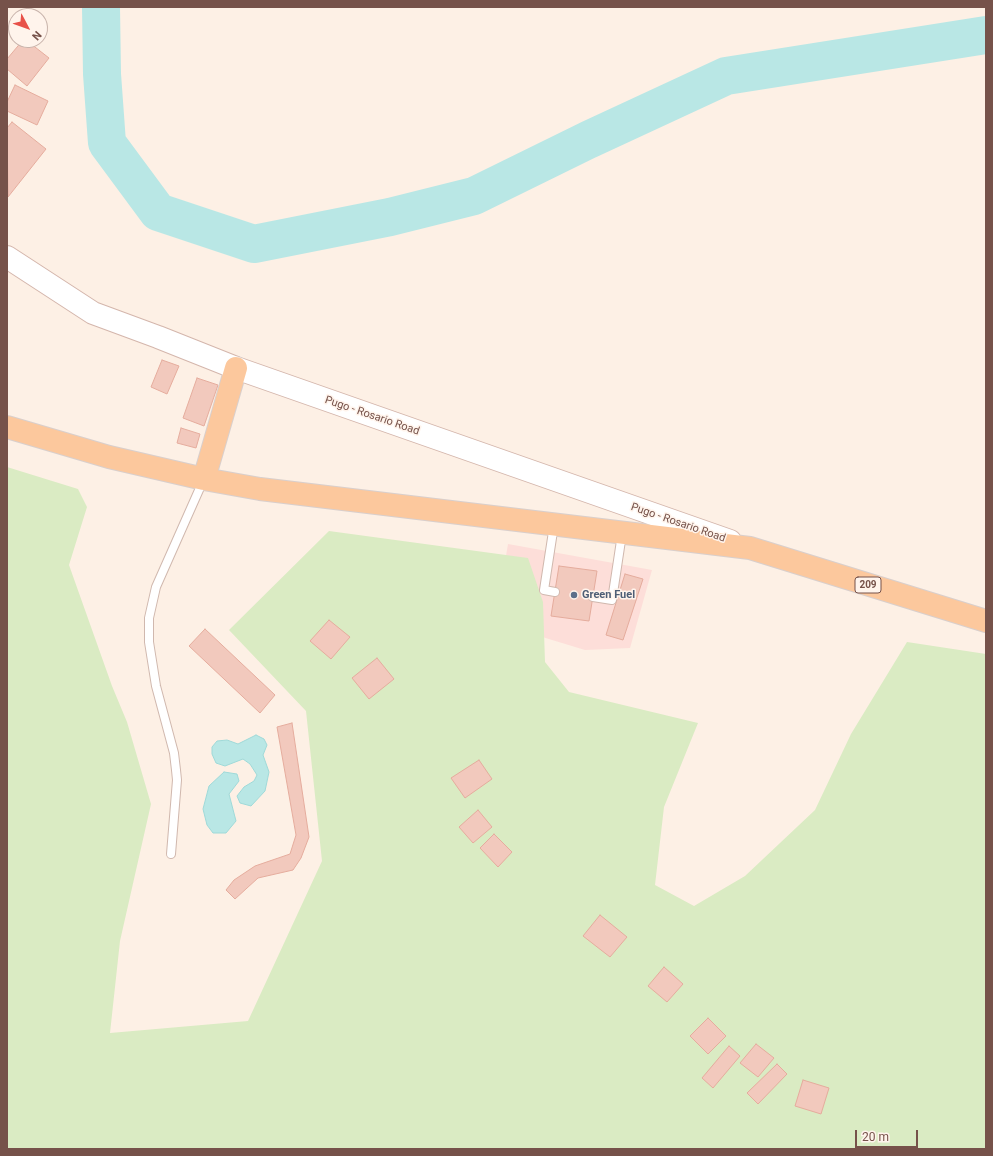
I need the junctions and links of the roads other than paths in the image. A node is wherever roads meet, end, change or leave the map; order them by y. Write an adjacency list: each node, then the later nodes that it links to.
1 (7, 257): 2 (main road, Pugo - Rosario Road / 209)
2 (236, 368): 4 (main road); 7 (main road, Pugo - Rosario Road / 209)
3 (7, 427): 4 (main road, Pugo - Rosario Road)
4 (204, 479): 5 (main road, Pugo - Rosario Road); 11 (lane)
5 (554, 524): 6 (main road, Pugo - Rosario Road); 8 (lane)
6 (622, 533): 7 (main road, Pugo - Rosario Road); 9 (lane)
7 (750, 548): 10 (main road, Pugo - Rosario Road / 209)
8 (555, 592)
9 (593, 597)
10 (986, 621)
11 (171, 854)

